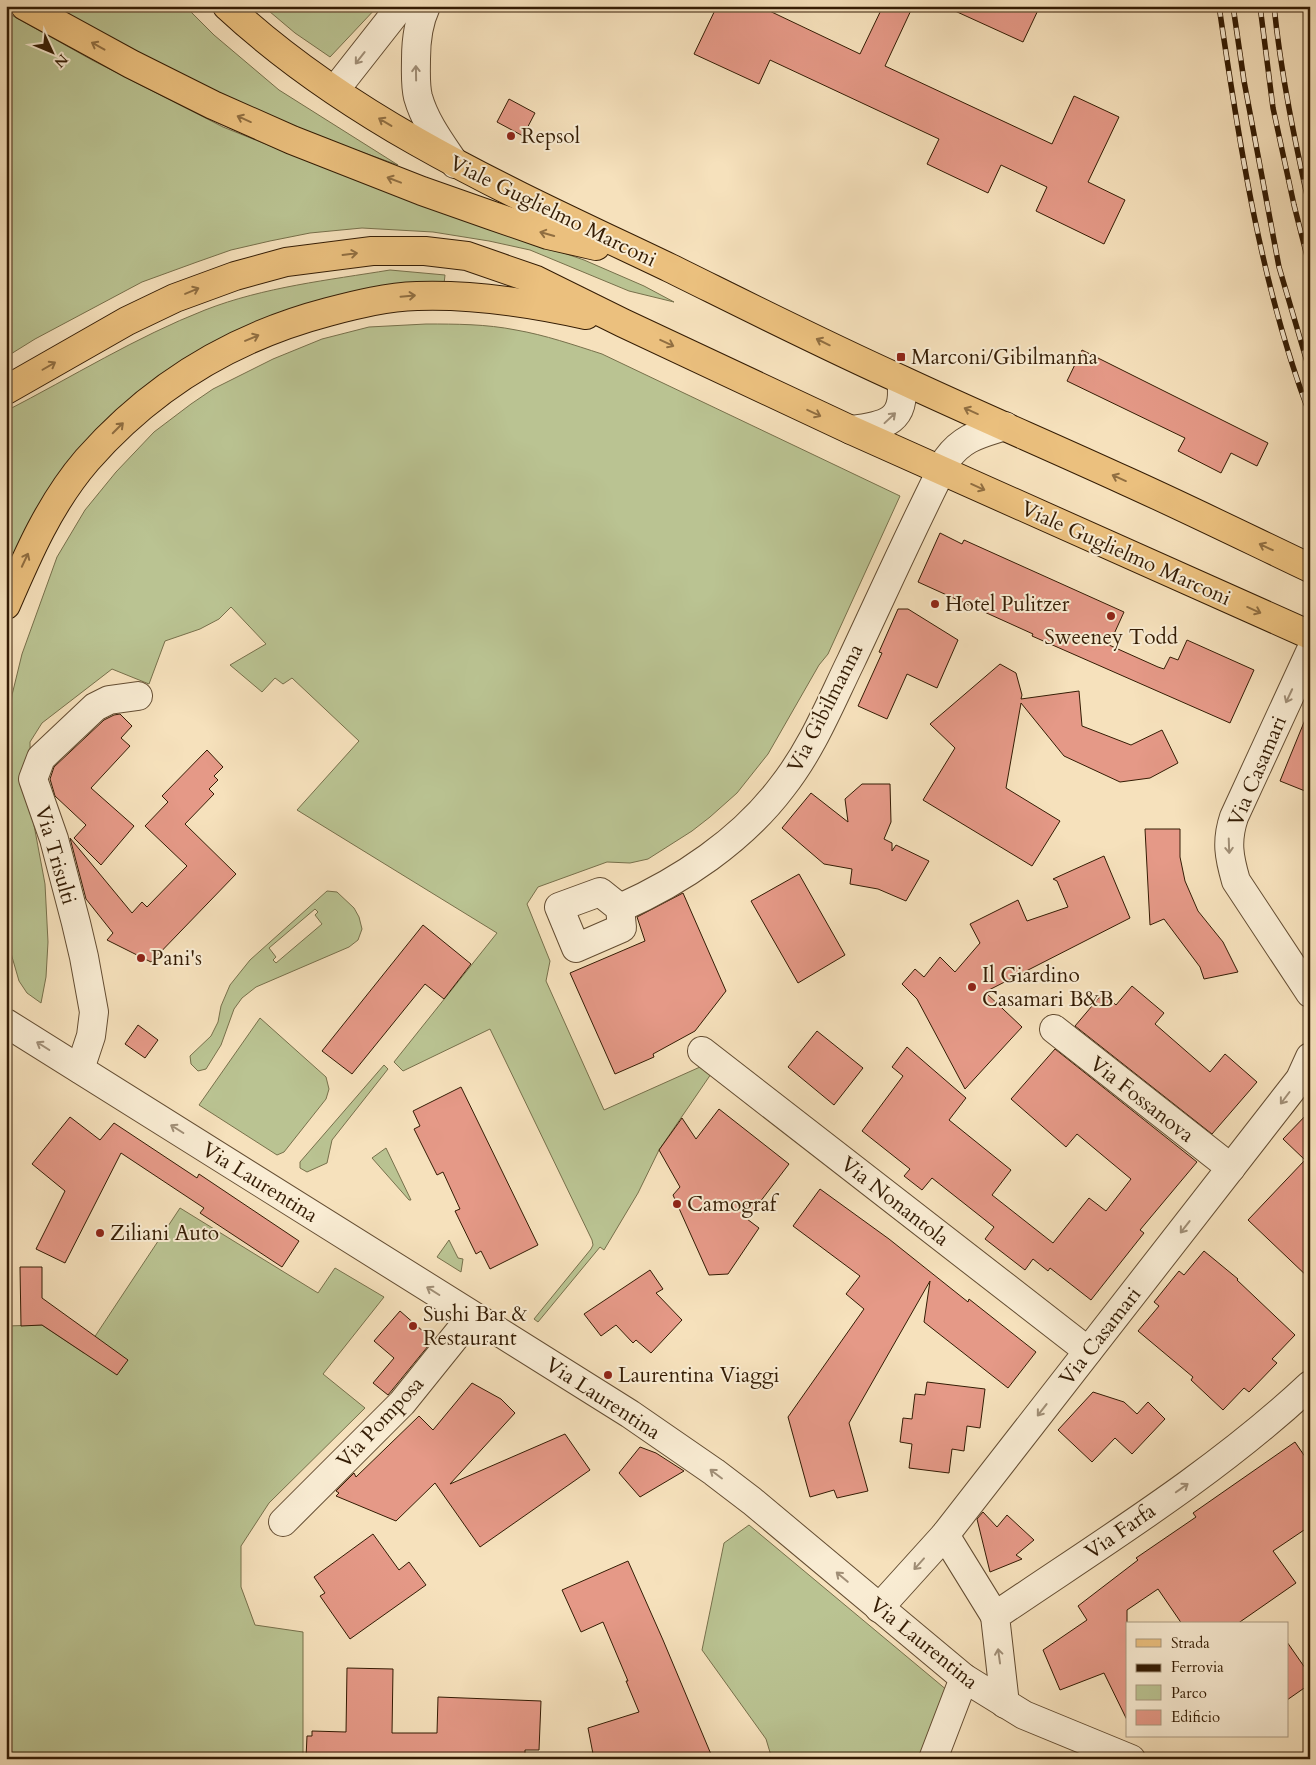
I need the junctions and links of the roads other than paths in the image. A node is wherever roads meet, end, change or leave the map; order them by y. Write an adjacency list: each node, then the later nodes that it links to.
1 (25, 6): 7 (main road, one-way to 1)
2 (227, 6): 5 (main road, Viale Guglielmo Marconi)
3 (401, 6): 5 (street, one-way to 5)
4 (426, 6): 6 (street, one-way to 4)
5 (335, 90): 6 (main road, Viale Guglielmo Marconi, one-way to 5)
6 (456, 164): 7 (main road, Viale Guglielmo Marconi)
7 (646, 257): 9 (main road, Viale Guglielmo Marconi, one-way to 7)
8 (623, 323): 10 (main road, one-way to 8); 12 (main road, Viale Guglielmo Marconi, one-way to 12); 15 (main road, one-way to 8)
9 (901, 380): 11 (main road, Viale Guglielmo Marconi, one-way to 9); 12 (street, one-way to 9)
10 (6, 390)
11 (1005, 426): 13 (street); 14 (main road, Viale Guglielmo Marconi, one-way to 11)
12 (851, 430): 13 (main road, Viale Guglielmo Marconi)
13 (942, 470): 16 (main road, Viale Guglielmo Marconi, one-way to 16); 19 (street, Via Gibilmanna)
14 (1310, 568)
15 (6, 605)
16 (1310, 635)
17 (1310, 652): 20 (street, Via Casamari, one-way to 20)
18 (138, 696): 25 (street, Via Trisulti)
19 (620, 908)
20 (1310, 993)
21 (6, 1023): 25 (street, Via Laurentina, one-way to 21)
22 (1054, 1029): 26 (street, Via Fossanova)
23 (702, 1051): 28 (street, Via Nonantola)
24 (1310, 1056): 26 (street, Via Casamari, one-way to 26)
25 (80, 1069): 27 (street, Via Laurentina, one-way to 25)
26 (1231, 1168): 28 (street, Via Casamari, one-way to 28)
27 (472, 1316): 30 (street, Via Pomposa); 32 (street, Via Laurentina, one-way to 27)
28 (1088, 1351): 31 (street, Via Casamari, one-way to 31)
29 (1310, 1385): 33 (street, Via Farfa, one-way to 29)
30 (282, 1522)
31 (945, 1535): 32 (street, Via Casamari, one-way to 32); 33 (street)
32 (879, 1608): 34 (street, Via Laurentina)
33 (995, 1616): 35 (street, one-way to 33)
34 (964, 1678): 35 (street, Via Laurentina); 36 (street)
35 (1005, 1704): 37 (street, Via Laurentina)
36 (933, 1759)
37 (1131, 1759)

